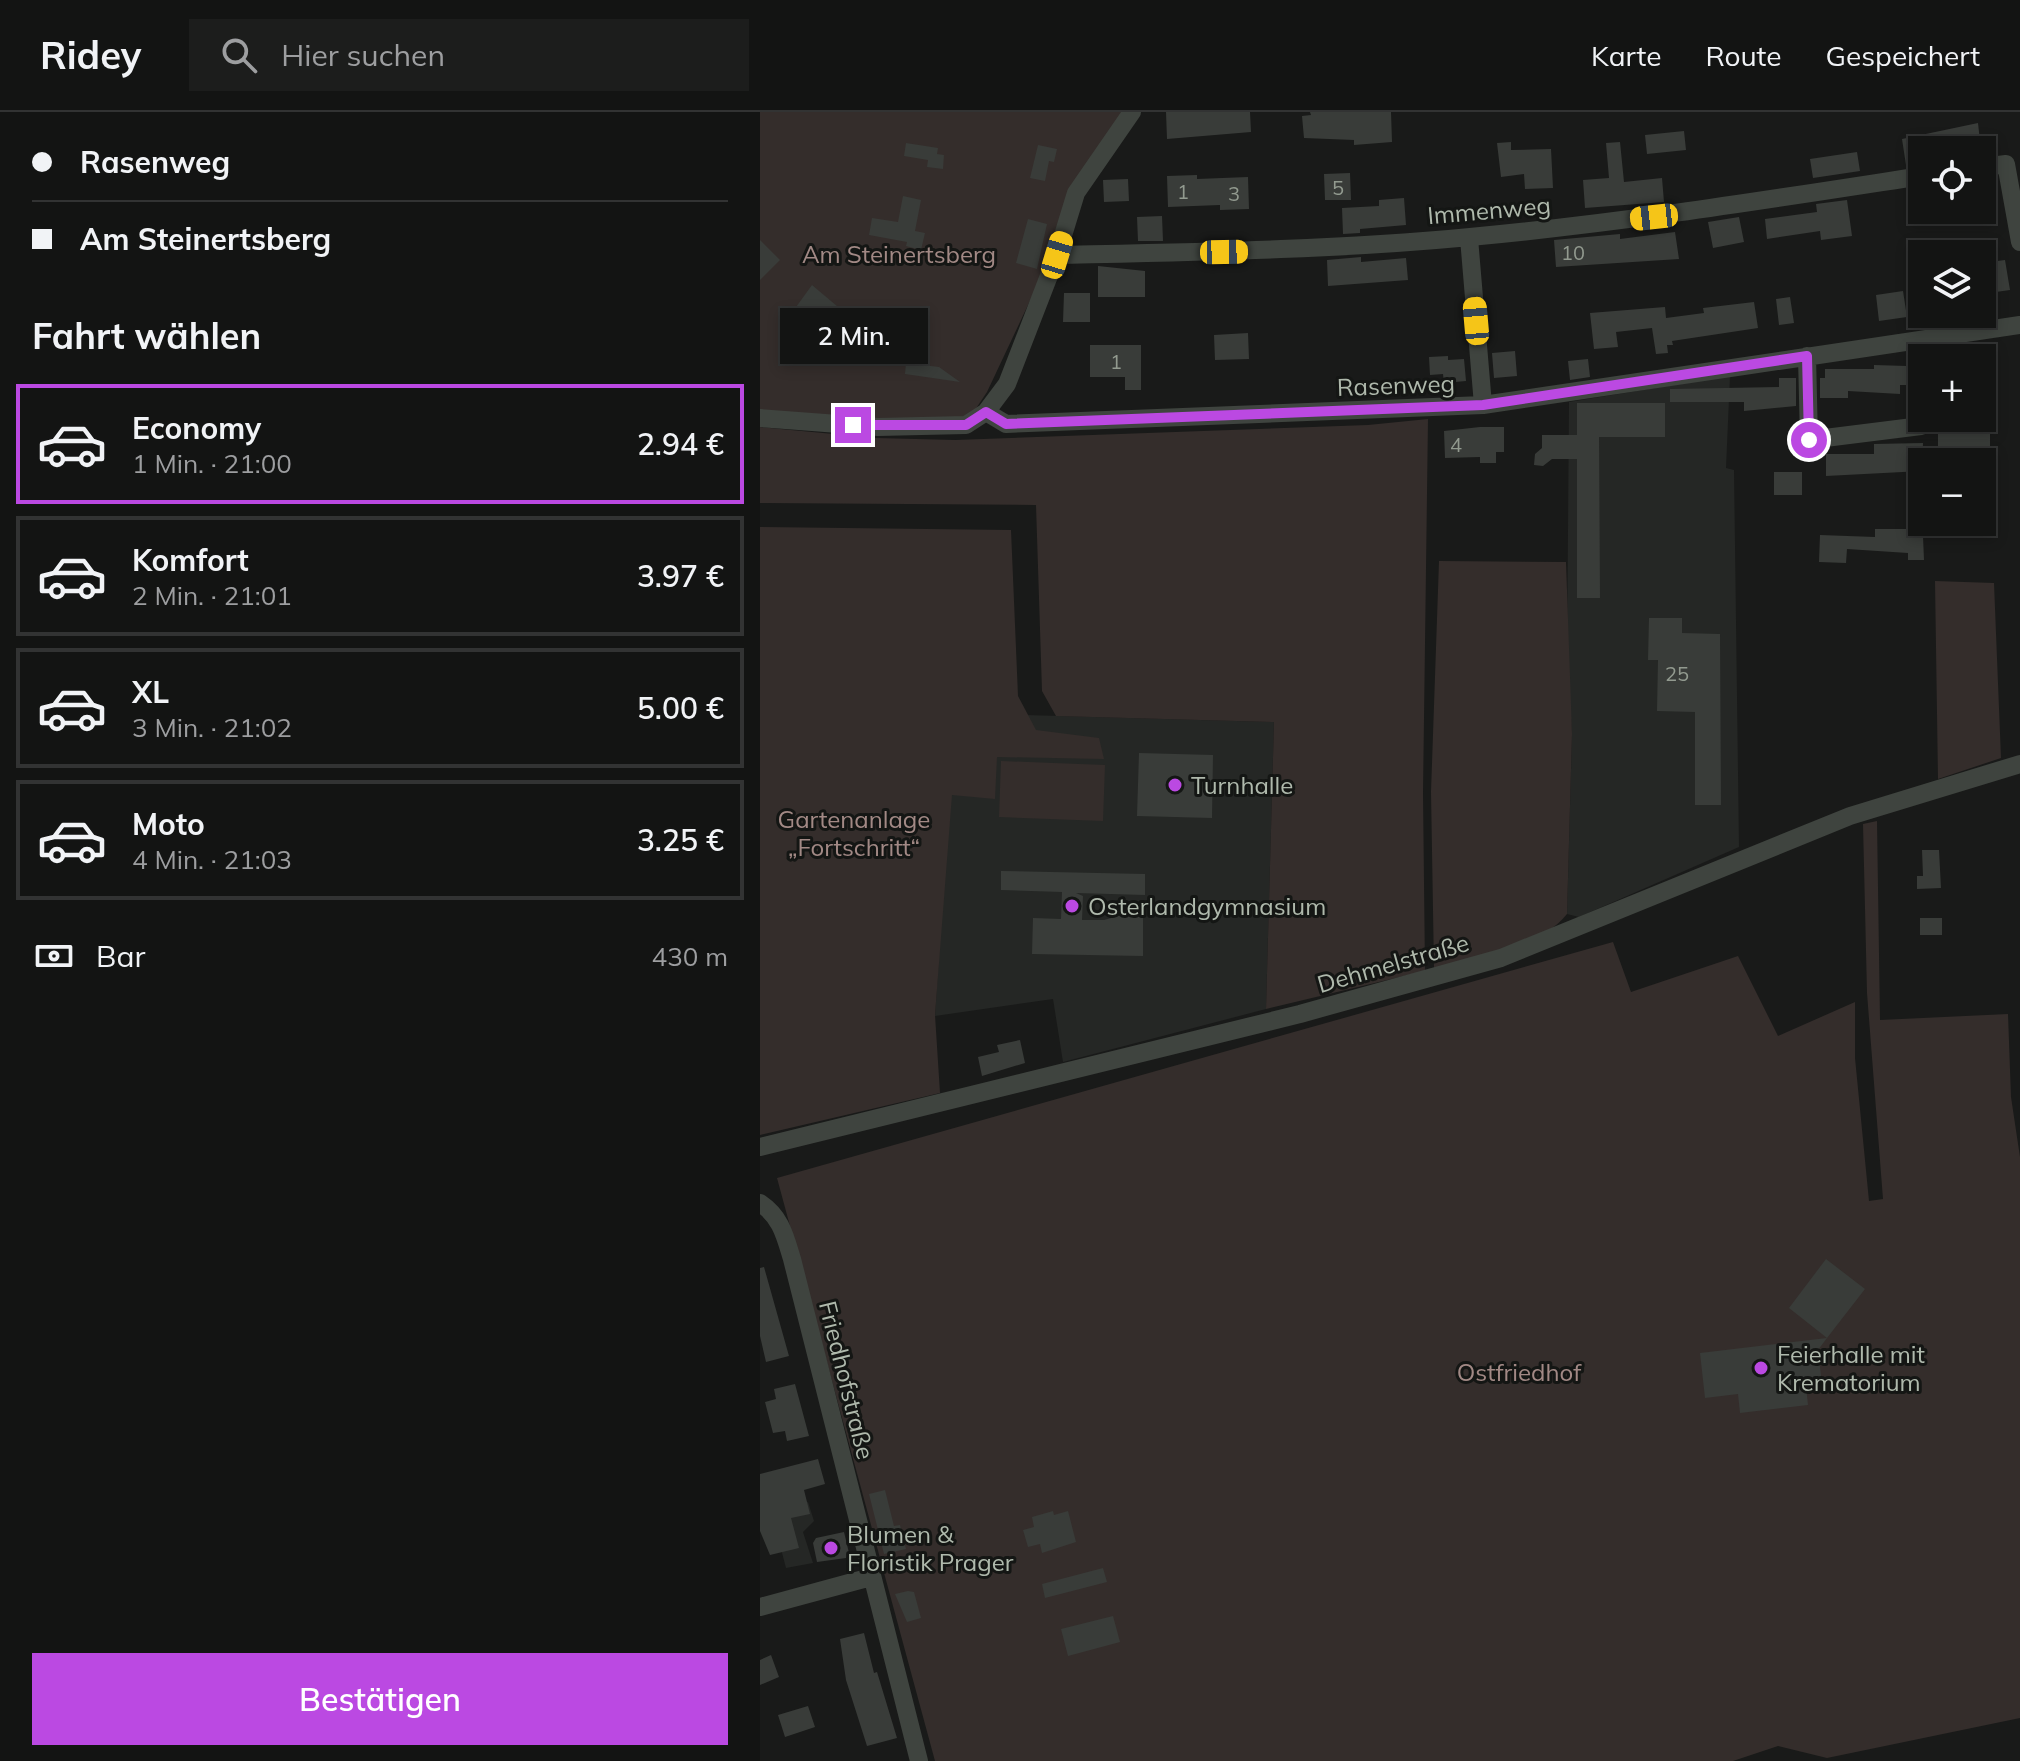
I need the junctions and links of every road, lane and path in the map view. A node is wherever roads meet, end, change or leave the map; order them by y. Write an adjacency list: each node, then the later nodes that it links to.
1 (1132, 112): 6 (street)
2 (1996, 165): 5 (street)
3 (1908, 178): 4 (street, Immenweg)
4 (1469, 238): 6 (street, Immenweg); 9 (street)
5 (2020, 242)
6 (1057, 255): 10 (street)
7 (2020, 325): 8 (street, Rasenweg)
8 (1807, 356): 9 (street, Rasenweg); 12 (street)
9 (1483, 405): 10 (street, Rasenweg)
10 (986, 412): 11 (street)
11 (760, 418)
12 (1908, 428)
13 (2020, 764): 14 (street, Dehmelstraße)
14 (760, 1147)
15 (760, 1203): 16 (street, Friedhofstraße)
16 (871, 1577): 17 (street); 18 (street, Friedhofstraße)
17 (760, 1607)
18 (919, 1761)

